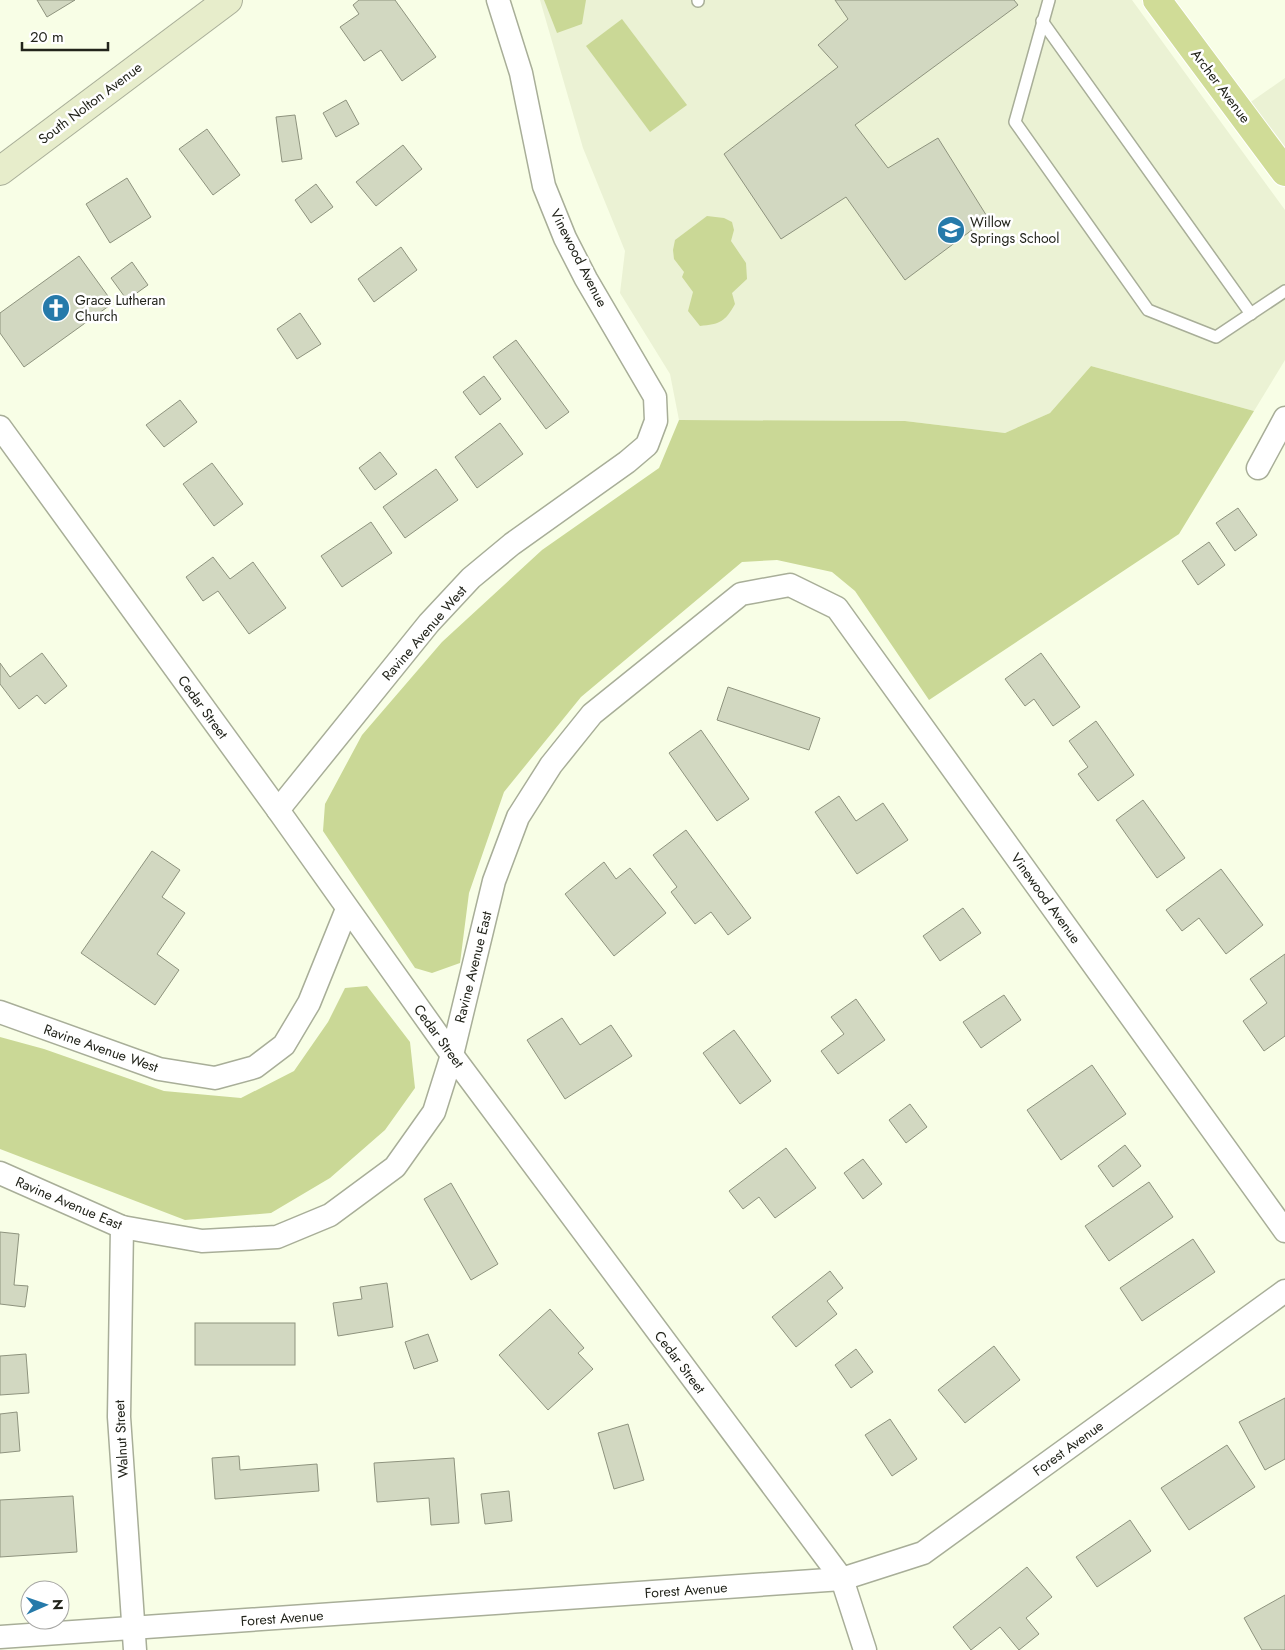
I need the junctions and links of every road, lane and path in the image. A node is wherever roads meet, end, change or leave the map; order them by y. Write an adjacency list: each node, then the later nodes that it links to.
1 (228, 0): 6 (street, South Nolton Avenue)
2 (498, 0): 11 (street, Vinewood Avenue)
3 (1049, 0): 5 (lane)
4 (1157, 0): 7 (main road, Archer Avenue)
5 (1042, 22): 9 (lane); 9 (lane)
6 (0, 171)
7 (1285, 172)
8 (1285, 292): 9 (lane)
9 (1251, 314)
10 (1285, 418): 13 (street)
11 (656, 421): 15 (street, Ravine Avenue West)
12 (0, 427): 15 (street, Cedar Street)
13 (1258, 468)
14 (790, 584): 18 (street, Ravine Avenue East); 21 (street, Vinewood Avenue)
15 (278, 810): 16 (street, Cedar Street)
16 (347, 909): 17 (street, Ravine Avenue West); 18 (street, Cedar Street)
17 (0, 1012)
18 (452, 1055): 20 (street, Ravine Avenue East); 23 (street, Cedar Street)
19 (0, 1173): 20 (street, Ravine Avenue East)
20 (122, 1227): 25 (street, Walnut Street)
21 (1285, 1231)
22 (1285, 1291): 23 (street, Forest Avenue)
23 (842, 1580): 25 (street, Forest Avenue); 26 (street, Cedar Street)
24 (0, 1637): 25 (street, Forest Avenue)
25 (134, 1639)
26 (865, 1650)

